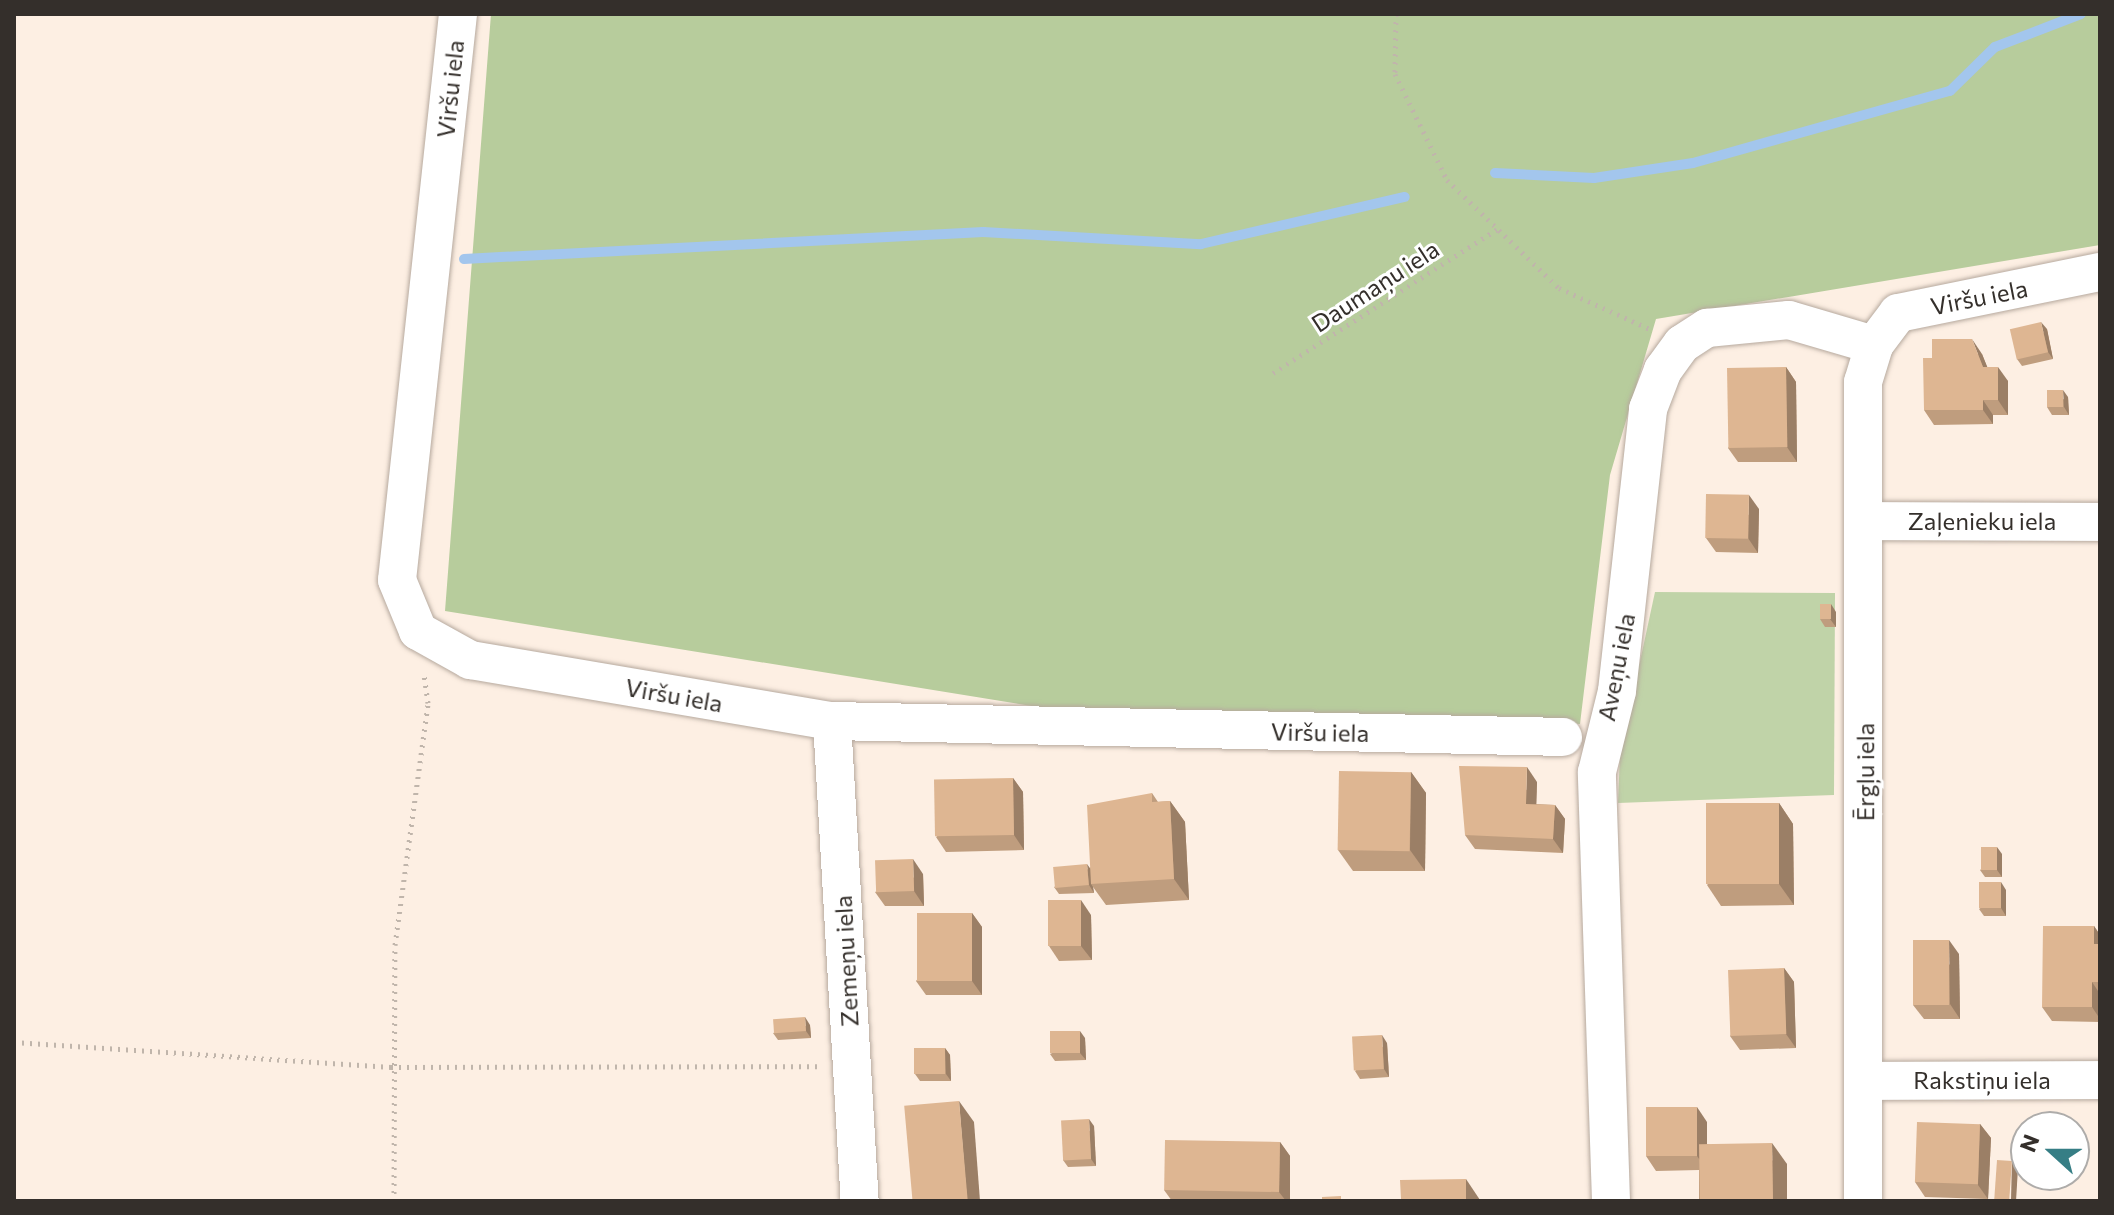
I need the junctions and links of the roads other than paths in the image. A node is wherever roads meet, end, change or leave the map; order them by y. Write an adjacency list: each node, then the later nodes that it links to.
1 (458, 14): 6 (street, Viršu iela)
2 (2100, 272): 3 (street, Viršu iela)
3 (1874, 345): 4 (street, Ērgļu iela); 11 (street, Aveņu iela)
4 (1863, 521): 5 (street, Zaļenieku iela); 9 (street, Ērgļu iela)
5 (2100, 522)
6 (832, 721): 7 (street, Viršu iela); 10 (street, Zemeņu iela)
7 (1563, 737)
8 (2100, 1080): 9 (street, Rakstiņu iela)
9 (1864, 1081): 12 (street, Ērgļu iela)
10 (860, 1201)
11 (1611, 1201)
12 (1863, 1201)

